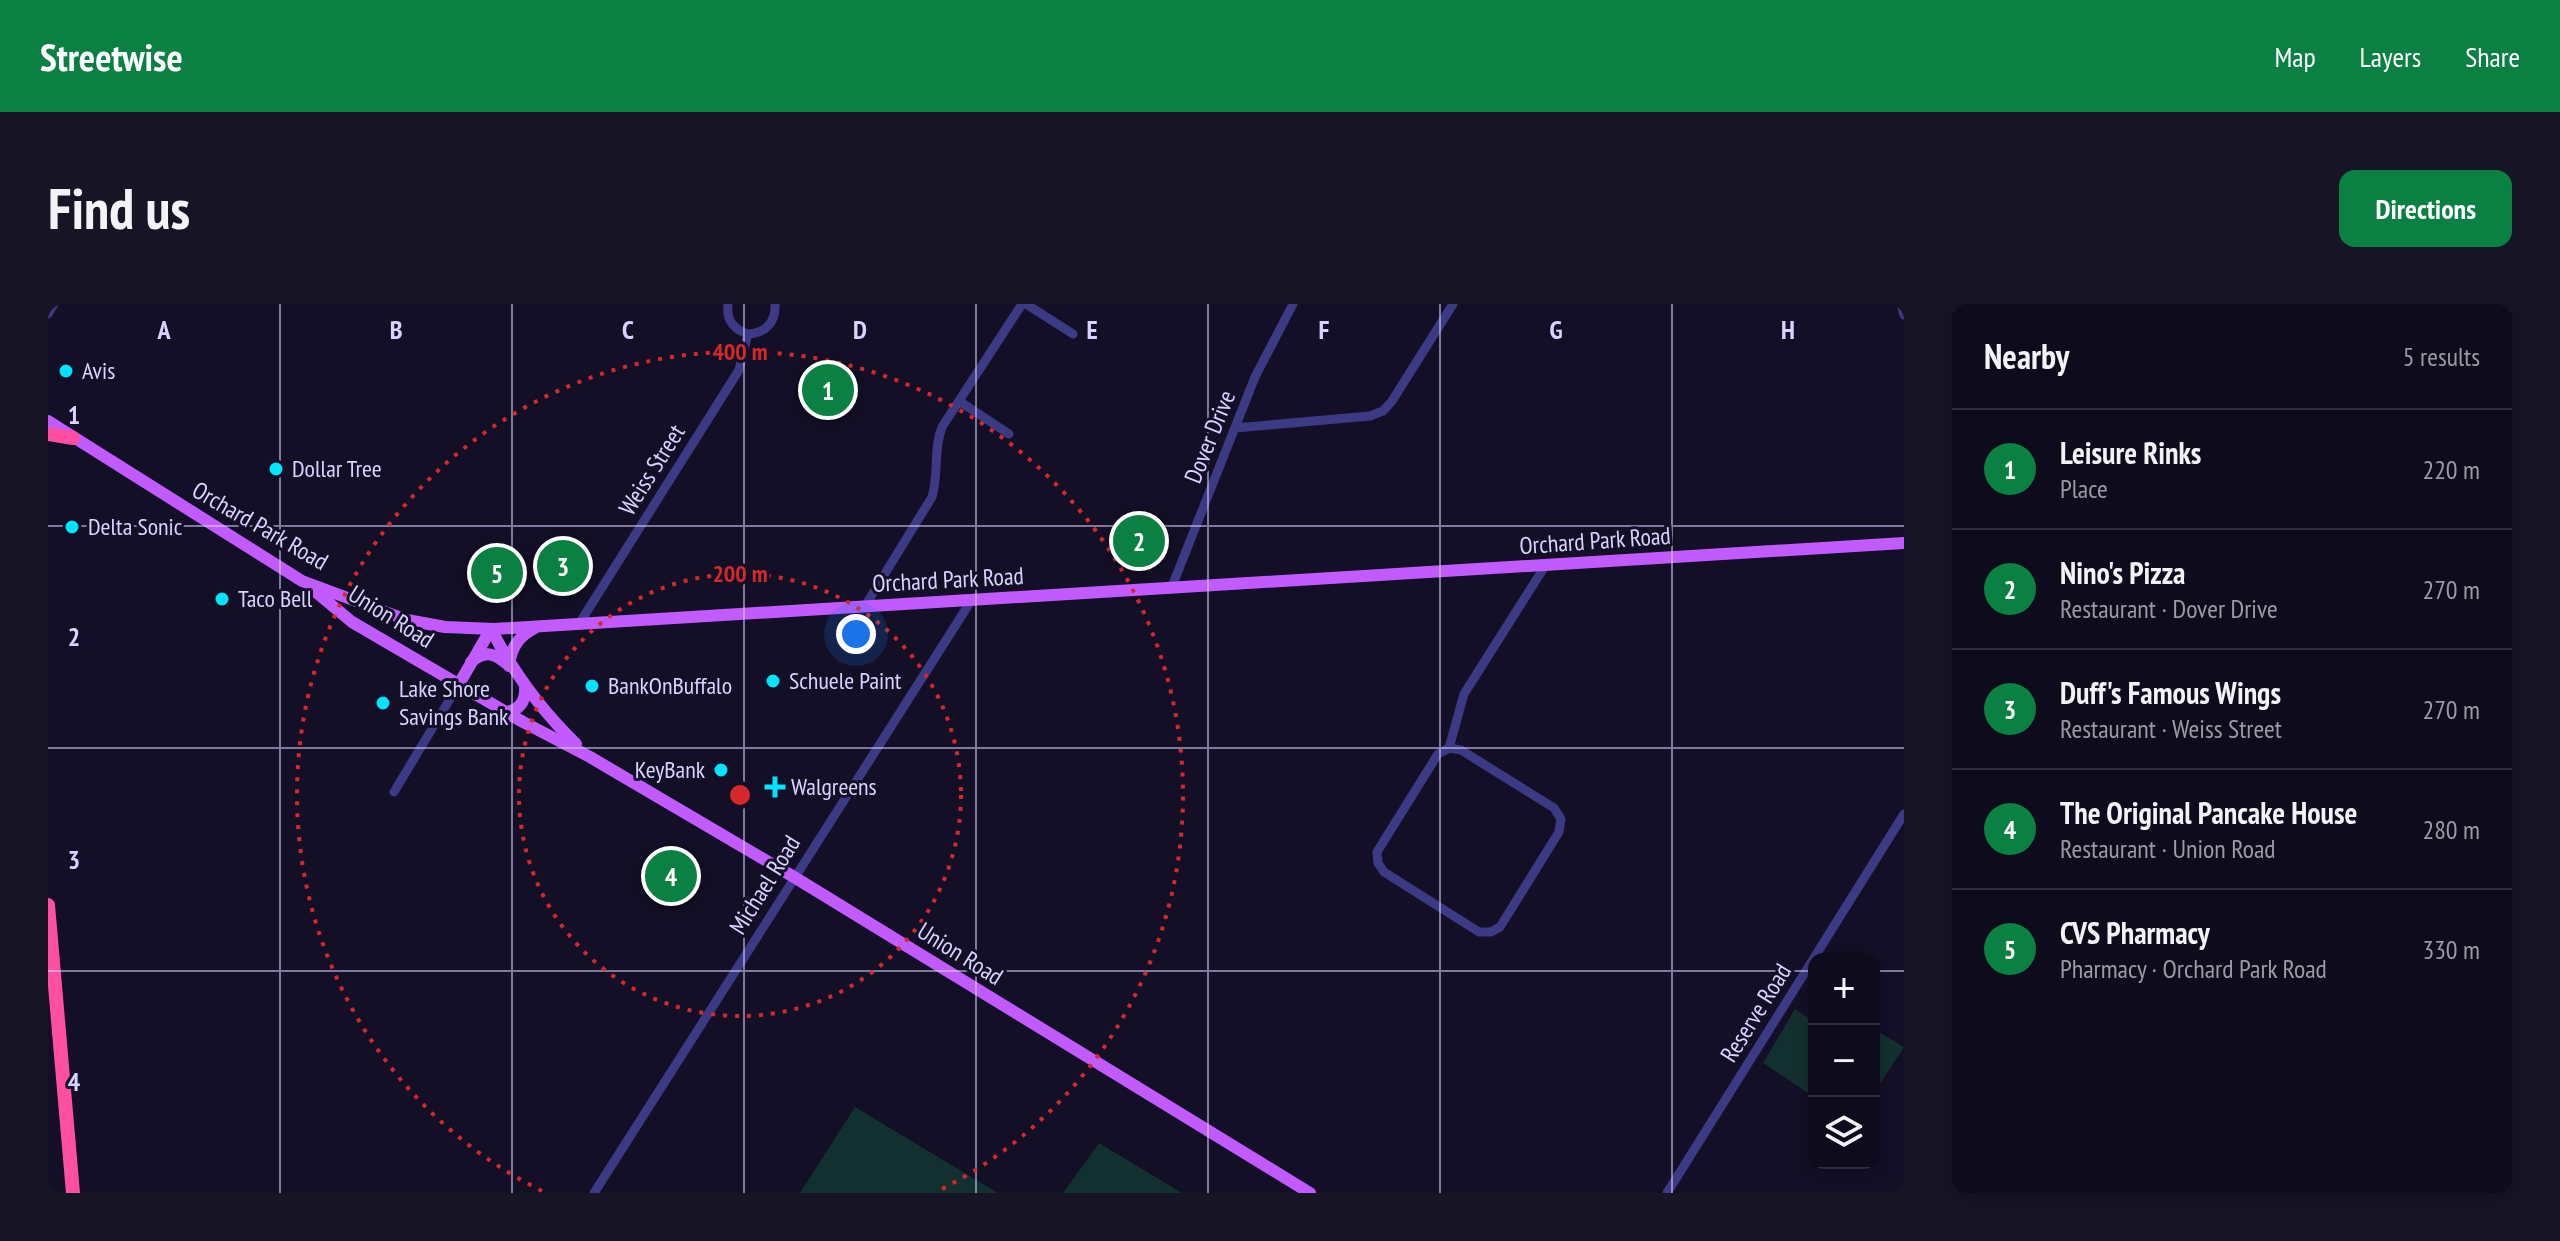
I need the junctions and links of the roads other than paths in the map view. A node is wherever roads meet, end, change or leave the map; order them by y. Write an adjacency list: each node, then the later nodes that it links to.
1 (54, 304): 8 (street)
2 (728, 304): 10 (street)
3 (775, 304): 10 (street)
4 (1024, 304): 11 (street); 12 (street)
5 (1293, 304): 14 (street, Dover Drive)
6 (1453, 304): 14 (street)
7 (1901, 304): 9 (street)
8 (48, 314)
9 (1904, 315)
10 (748, 334): 24 (street, Weiss Street)
11 (1073, 334)
12 (959, 401): 16 (street); 23 (street)
13 (48, 421): 17 (main road, Orchard Park Road)
14 (1235, 428): 21 (street, Dover Drive)
15 (48, 434): 17 (highway)
16 (1009, 434)
17 (73, 438): 20 (main road, Orchard Park Road)
18 (1904, 543): 19 (main road, Orchard Park Road)
19 (1545, 566): 21 (main road, Orchard Park Road); 32 (street)
20 (302, 581): 26 (main road, Orchard Park Road); 29 (main road, Union Road)
21 (1171, 589): 22 (main road, Orchard Park Road)
22 (971, 601): 23 (main road, Orchard Park Road); 36 (street, Michael Road)
23 (865, 606): 24 (main road, Orchard Park Road)
24 (579, 624): 25 (main road, Orchard Park Road)
25 (538, 626): 26 (main road, Orchard Park Road); 28 (main road)
26 (491, 629): 27 (main road); 28 (main road, Union Road)
27 (469, 664): 28 (main road); 29 (main road)
28 (509, 666): 30 (main road, Union Road)
29 (459, 684): 31 (main road, Union Road); 34 (street)
30 (525, 686): 31 (main road); 33 (main road, Union Road)
31 (507, 712): 33 (main road, Union Road)
32 (1449, 748): 32 (street)
33 (586, 754): 36 (main road, Union Road)
34 (394, 792)
35 (1903, 819): 41 (street, Reserve Road)
36 (794, 877): 39 (street, Michael Road); 40 (main road, Union Road)
37 (48, 905): 38 (highway)
38 (73, 1193)
39 (594, 1193)
40 (1310, 1193)
41 (1667, 1193)

